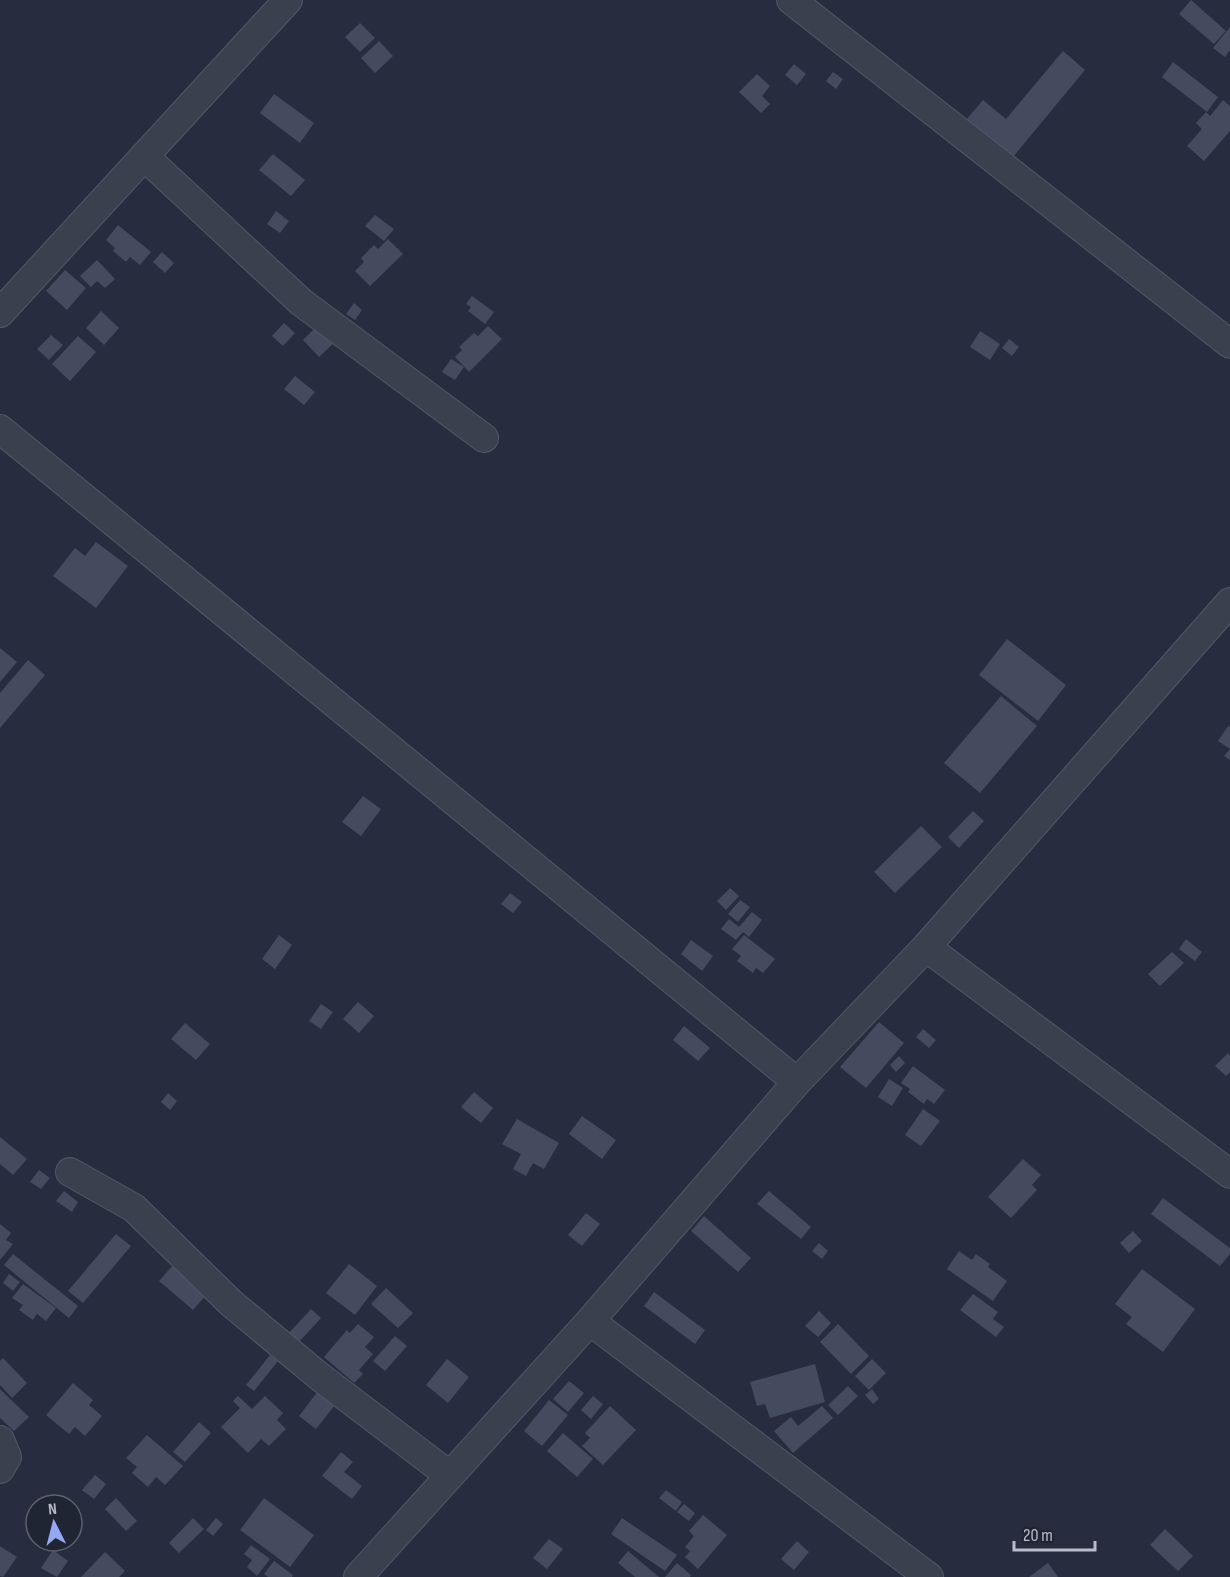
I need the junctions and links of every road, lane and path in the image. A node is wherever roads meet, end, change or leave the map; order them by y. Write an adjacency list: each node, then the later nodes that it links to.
1 (288, 0): 3 (street)
2 (791, 0): 5 (street)
3 (144, 156): 4 (street); 7 (street)
4 (0, 313)
5 (1230, 344)
6 (0, 429): 10 (street)
7 (484, 438)
8 (1230, 602): 9 (street)
9 (926, 947): 10 (street); 12 (street)
10 (797, 1082): 13 (street)
11 (70, 1172): 16 (street)
12 (1230, 1174)
13 (590, 1322): 16 (street); 18 (street)
14 (0, 1440): 15 (street)
15 (0, 1469)
16 (449, 1475): 17 (street)
17 (358, 1577)
18 (929, 1577)

